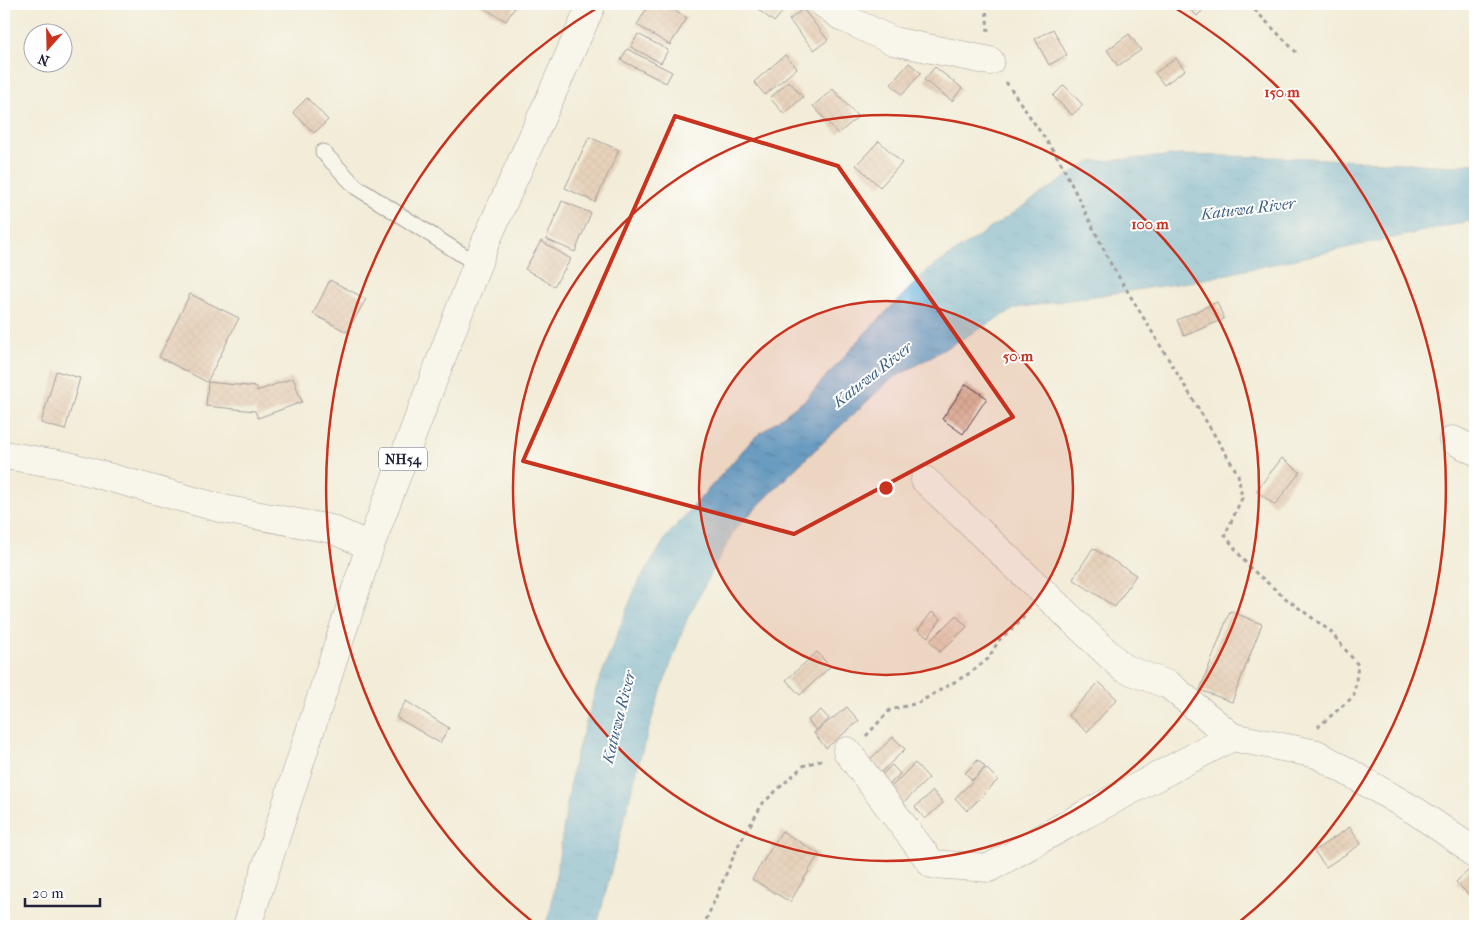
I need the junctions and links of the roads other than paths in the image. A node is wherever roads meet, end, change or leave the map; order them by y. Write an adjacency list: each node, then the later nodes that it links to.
1 (592, 4): 5 (street, NH54)
2 (824, 4): 3 (street)
3 (990, 61)
4 (323, 152): 5 (lane)
5 (477, 264): 8 (street, NH54)
6 (4, 455): 8 (street)
7 (925, 480): 9 (street)
8 (370, 546): 12 (street, NH54)
9 (1232, 737): 10 (street); 11 (street)
10 (848, 751)
11 (1475, 855)
12 (247, 926)

